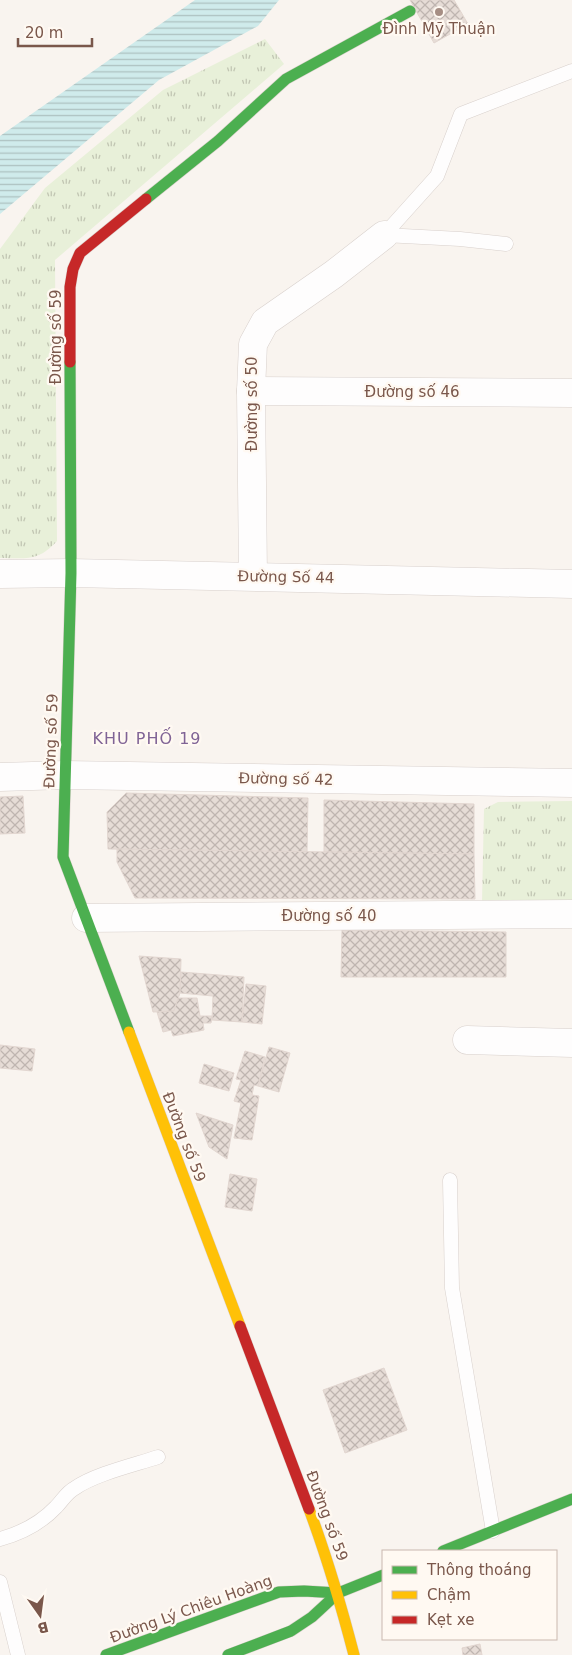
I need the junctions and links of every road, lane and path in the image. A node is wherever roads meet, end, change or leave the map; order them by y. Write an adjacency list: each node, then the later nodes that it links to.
1 (410, 11): 7 (street, Đường số 59)
2 (572, 71): 3 (lane)
3 (384, 235): 4 (lane); 5 (street, Đường số 50)
4 (506, 244)
5 (251, 391): 6 (street, Đường số 46); 9 (street, Đường số 50)
6 (572, 393)
7 (71, 572): 8 (street, Đường Số 44); 9 (street, Đường Số 44); 11 (street, Đường số 59)
8 (0, 574)
9 (254, 576): 10 (street, Đường Số 44)
10 (572, 584)
11 (65, 776): 12 (street, Đường số 42); 13 (street, Đường số 42); 15 (street, Đường số 59)
12 (0, 777)
13 (572, 783)
14 (572, 914): 15 (street, Đường số 40)
15 (86, 918): 26 (street, Đường số 59)
16 (467, 1040): 17 (street)
17 (572, 1043)
18 (450, 1180): 21 (lane)
19 (158, 1457): 22 (lane)
20 (572, 1499): 21 (street)
21 (493, 1531): 23 (street)
22 (0, 1539)
23 (446, 1550)
24 (382, 1575): 26 (street)
25 (0, 1582): 27 (lane)
26 (338, 1593): 28 (street, Đường Lý Chiêu Hoàng); 29 (street); 30 (street, Đường số 59)
27 (18, 1655)
28 (106, 1655)
29 (228, 1655)
30 (354, 1655)

